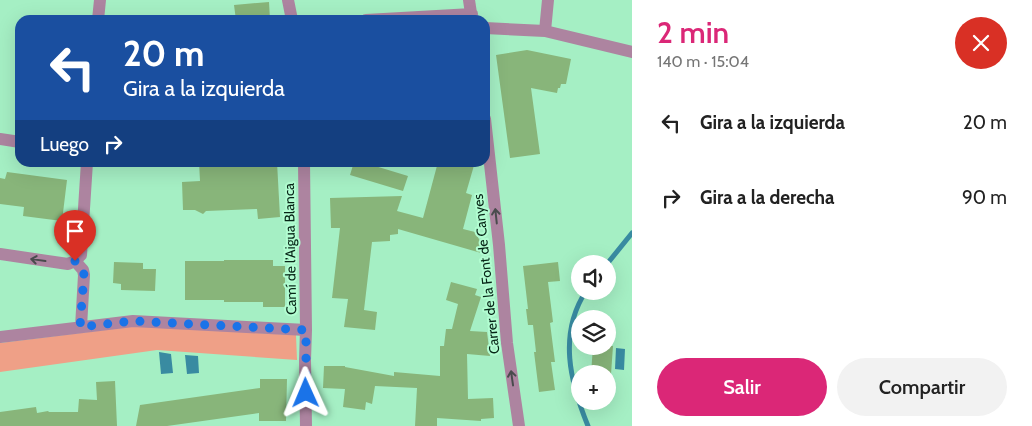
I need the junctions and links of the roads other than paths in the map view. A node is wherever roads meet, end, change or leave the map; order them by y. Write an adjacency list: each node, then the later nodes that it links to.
1 (100, 0): 5 (street)
2 (288, 0): 6 (street)
3 (469, 0): 7 (street)
4 (548, 0): 9 (street)
5 (98, 15)
6 (291, 15)
7 (472, 15)
8 (490, 28): 9 (street)
9 (545, 32): 10 (street)
10 (632, 52)
11 (0, 139): 12 (street)
12 (15, 141)
13 (490, 164): 22 (street, Carrer de la Font de Canyes, one-way to 13)
14 (87, 167): 17 (street)
15 (304, 167): 19 (street, Camí de l’Aigua Blanca)
16 (0, 254): 17 (street, one-way to 16)
17 (75, 261): 18 (street)
18 (80, 327): 19 (street); 20 (street)
19 (306, 330): 21 (street, Camí de l’Aigua Blanca)
20 (0, 337)
21 (306, 426)
22 (520, 426)

